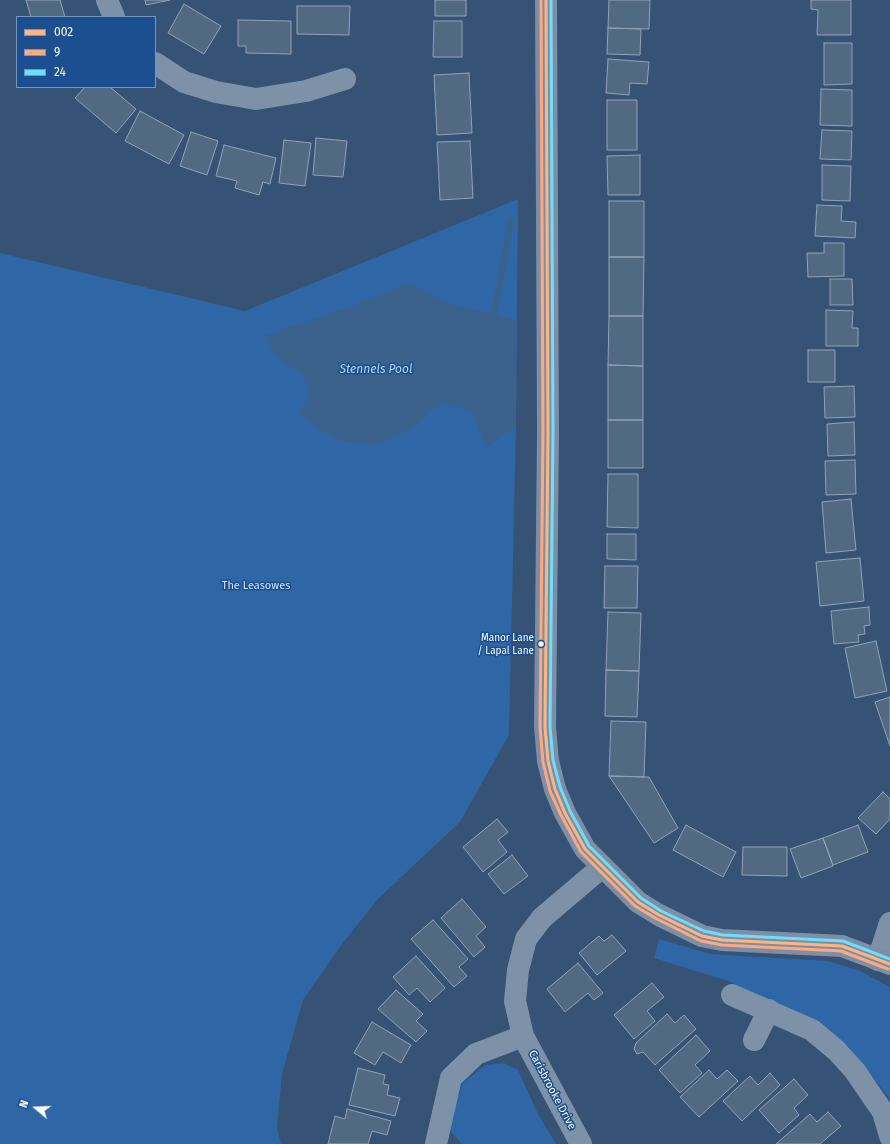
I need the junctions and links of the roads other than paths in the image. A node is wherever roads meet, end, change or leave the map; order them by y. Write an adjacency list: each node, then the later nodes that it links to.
1 (107, 0): 3 (street)
2 (546, 0): 6 (main road)
3 (114, 16)
4 (156, 64): 5 (street)
5 (345, 79)
6 (602, 867): 8 (main road); 11 (street, Carisbrooke Drive)
7 (890, 923): 8 (street)
8 (884, 962)
9 (732, 995): 10 (street)
10 (768, 1010): 12 (street); 13 (street)
11 (523, 1036): 14 (street); 15 (street, Carisbrooke Drive)
12 (754, 1040)
13 (890, 1136)
14 (436, 1144)
15 (581, 1144)

